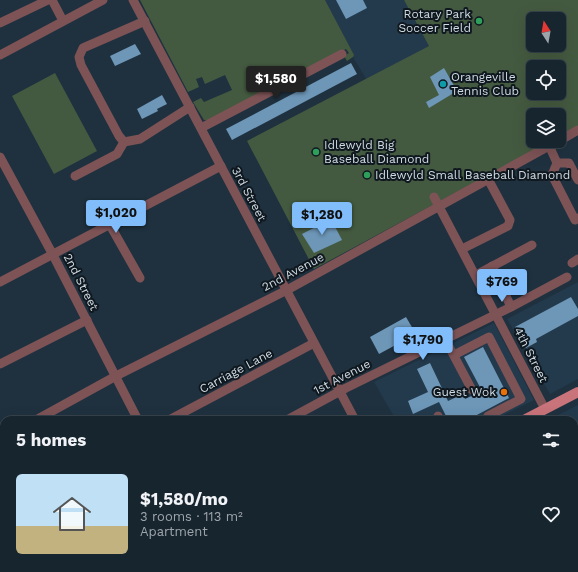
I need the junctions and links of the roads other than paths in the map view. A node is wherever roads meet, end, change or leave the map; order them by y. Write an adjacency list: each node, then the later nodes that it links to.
1 (48, 0): 5 (street)
2 (52, 0): 6 (street)
3 (103, 0): 10 (street)
4 (133, 0): 7 (street, 3rd Street)
5 (38, 2): 8 (street)
6 (61, 17)
7 (144, 21): 11 (street, 3rd Street); 15 (street)
8 (0, 23)
9 (342, 54): 12 (street)
10 (0, 55)
11 (190, 108): 12 (street, 3rd Street); 15 (street)
12 (201, 128): 20 (street, 3rd Street)
13 (578, 130): 14 (street, 2nd Avenue)
14 (566, 137)
15 (124, 142): 21 (street)
16 (540, 148): 22 (street, 2nd Avenue)
17 (550, 148): 19 (street)
18 (0, 157): 30 (street, 2nd Street)
19 (557, 163): 23 (street); 26 (street)
20 (221, 166): 27 (street); 36 (street, 3rd Street)
21 (75, 176)
22 (488, 179): 25 (street, 2nd Avenue); 29 (street)
23 (578, 180)
24 (434, 197): 25 (street, 4th Street)
25 (440, 206): 29 (street, 4th Street); 36 (street, 2nd Avenue)
26 (578, 218)
27 (110, 225): 30 (street); 34 (street)
28 (532, 245): 31 (street)
29 (462, 249): 32 (street, 4th Street)
30 (53, 255): 35 (street); 39 (street, 2nd Street)
31 (492, 266): 32 (street); 37 (street)
32 (476, 275): 38 (street, 4th Street)
33 (567, 277): 37 (street, 1st Avenue)
34 (140, 278)
35 (0, 282)
36 (286, 290): 41 (street, 3rd Street); 46 (street, 2nd Avenue)
37 (511, 306): 38 (street, 1st Avenue)
38 (496, 313): 40 (street, 1st Avenue); 43 (street, 4th Street)
39 (87, 320): 44 (street); 46 (street, 2nd Street)
40 (445, 338): 42 (street); 48 (street, 1st Avenue)
41 (314, 343): 48 (street, 3rd Street); 53 (street, Carriage Lane)
42 (454, 355): 45 (street); 47 (street)
43 (519, 358): 45 (street); 50 (street, 4th Street)
44 (0, 364)
45 (504, 366): 56 (street)
46 (116, 376): 51 (street, 2nd Avenue); 52 (street, 2nd Street)
47 (472, 390)
48 (340, 391): 54 (street, 1st Avenue); 55 (street, 3rd Street)
49 (578, 392): 50 (main road)
50 (545, 409): 57 (main road)
51 (43, 416)
52 (136, 416)
53 (177, 416)
54 (294, 416)
55 (353, 416)
56 (488, 416)
57 (532, 416)

